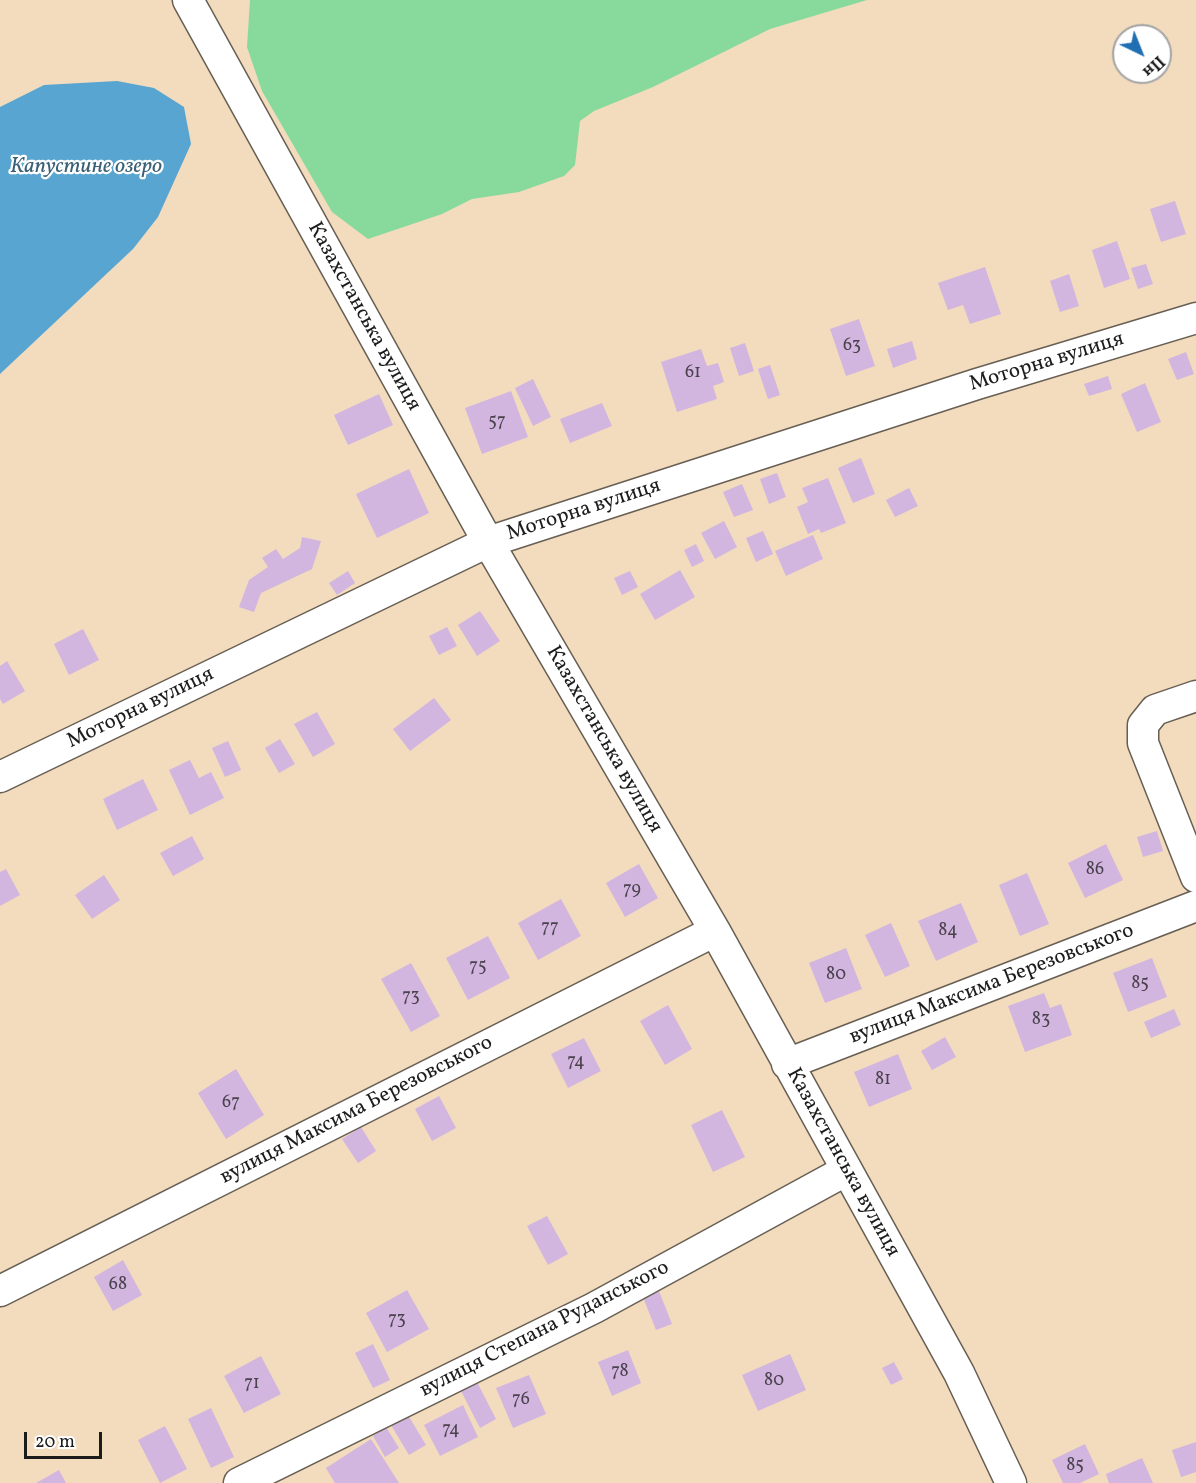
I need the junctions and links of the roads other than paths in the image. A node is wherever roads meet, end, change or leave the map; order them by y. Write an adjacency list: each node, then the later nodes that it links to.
1 (188, 0): 3 (street, Казахстанська вулиця)
2 (1196, 318): 3 (street, Моторна вулиця)
3 (488, 542): 5 (street, Моторна вулиця); 8 (street, Казахстанська вулиця)
4 (1196, 696): 6 (street)
5 (0, 777)
6 (1196, 877)
7 (1196, 906): 9 (street, вулиця Максима Березовського)
8 (715, 931): 9 (street, Казахстанська вулиця); 11 (street, вулиця Максима Березовського)
9 (787, 1064): 10 (street, Казахстанська вулиця)
10 (847, 1170): 12 (street, вулиця Степана Руданського); 13 (street, Казахстанська вулиця)
11 (0, 1291)
12 (239, 1483)
13 (1011, 1483)

